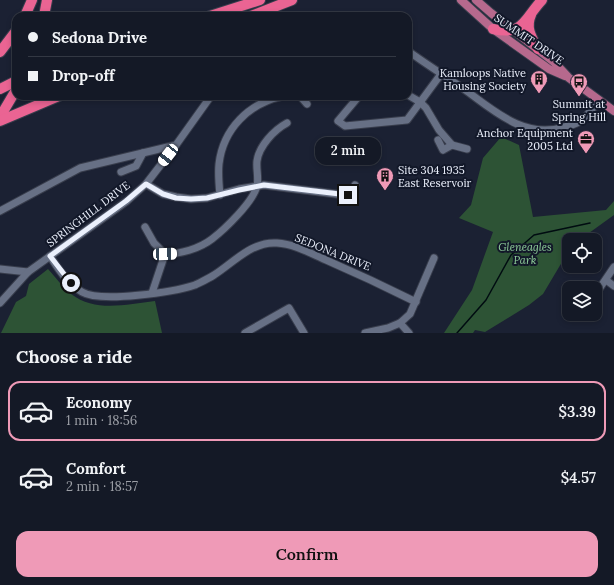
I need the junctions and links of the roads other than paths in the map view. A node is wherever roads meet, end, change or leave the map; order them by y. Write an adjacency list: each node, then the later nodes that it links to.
1 (32, 0): 8 (highway)
2 (47, 0): 9 (highway)
3 (260, 0): 10 (highway)
4 (292, 0): 11 (highway)
5 (461, 0): 13 (main road, SUMMIT DRIVE)
6 (476, 0): 14 (main road, SUMMIT DRIVE)
7 (542, 0): 12 (highway)
8 (27, 12)
9 (45, 12)
10 (222, 12)
11 (261, 12)
12 (533, 12): 14 (highway); 16 (highway)
13 (493, 29): 14 (highway); 20 (main road, SUMMIT DRIVE)
14 (514, 31): 16 (main road, SUMMIT DRIVE)
15 (12, 36): 17 (highway)
16 (538, 49): 20 (main road, SUMMIT DRIVE)
17 (0, 52)
18 (412, 54): 19 (street)
19 (441, 74): 30 (street); 31 (street)
20 (569, 78): 30 (main road, SUMMIT DRIVE)
21 (12, 83): 22 (highway)
22 (0, 89)
23 (12, 97): 34 (highway)
24 (412, 97): 31 (street)
25 (50, 100): 35 (highway)
26 (207, 100): 39 (street, SPRINGHILL DRIVE)
27 (270, 100): 46 (street)
28 (304, 100): 32 (street)
29 (356, 100): 31 (street)
30 (600, 100): 33 (main road, SUMMIT DRIVE)
31 (420, 102): 38 (street)
32 (307, 104)
33 (614, 111)
34 (0, 117)
35 (0, 121)
36 (287, 123): 45 (street)
37 (438, 140): 38 (street)
38 (452, 145): 40 (street)
39 (176, 146): 41 (street); 43 (street, SPRINGHILL DRIVE)
40 (467, 149)
41 (143, 153): 42 (street); 47 (street)
42 (121, 172)
43 (146, 184): 46 (street); 50 (street, SPRINGHILL DRIVE)
44 (355, 185): 45 (street)
45 (257, 186): 46 (street); 49 (street)
46 (220, 195)
47 (0, 211)
48 (145, 227): 49 (street)
49 (165, 254): 58 (street)
50 (50, 256): 54 (street, SPRINGHILL DRIVE); 58 (street, SEDONA DRIVE)
51 (434, 258): 59 (street)
52 (614, 267): 55 (street)
53 (0, 269): 54 (street)
54 (28, 272): 60 (street, SPRINGHILL DRIVE)
55 (606, 280): 56 (street); 57 (street)
56 (602, 285)
57 (614, 286)
58 (152, 293): 59 (street, SEDONA DRIVE)
59 (416, 302): 61 (street)
60 (0, 303)
61 (400, 323): 64 (street); 65 (street)
62 (245, 333): 63 (street)
63 (304, 333)
64 (365, 333)
65 (409, 333)

